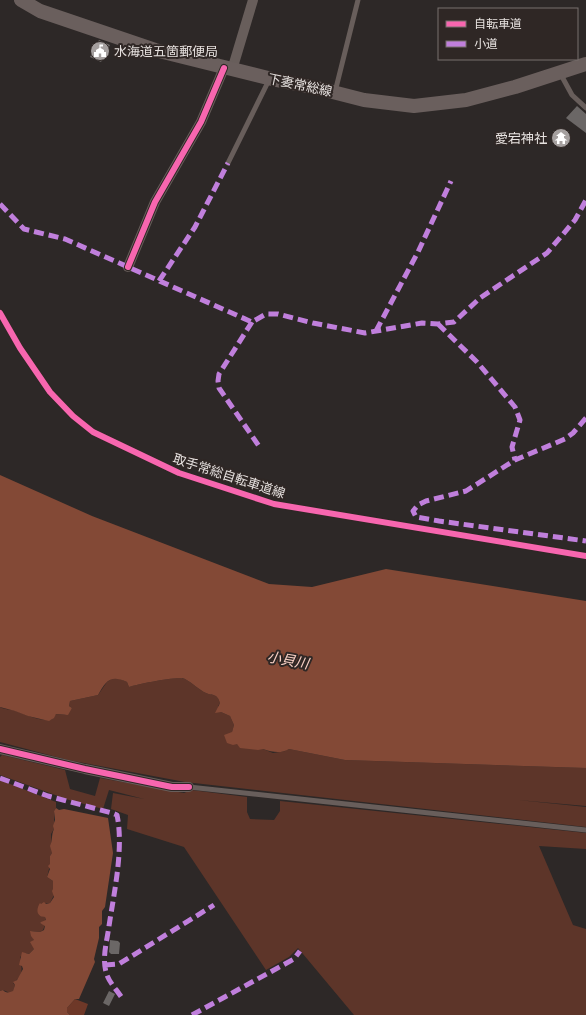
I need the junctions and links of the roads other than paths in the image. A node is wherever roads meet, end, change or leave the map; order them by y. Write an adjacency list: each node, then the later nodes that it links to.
1 (21, 0): 5 (main road, 下妻常総線)
2 (253, 0): 5 (street)
3 (358, 0): 8 (lane)
4 (586, 64): 6 (main road, 下妻常総線)
5 (228, 69): 7 (main road, 下妻常総線); 11 (street)
6 (560, 72): 8 (main road, 下妻常総線); 9 (lane)
7 (269, 79): 8 (main road, 下妻常総線); 10 (lane)
8 (335, 93)
9 (586, 108)
10 (228, 163)
11 (128, 267)
12 (0, 313): 13 (lane, 取手常総自転車道線)
13 (586, 556)
14 (0, 749): 15 (street)
15 (189, 787): 16 (lane)
16 (586, 830)

